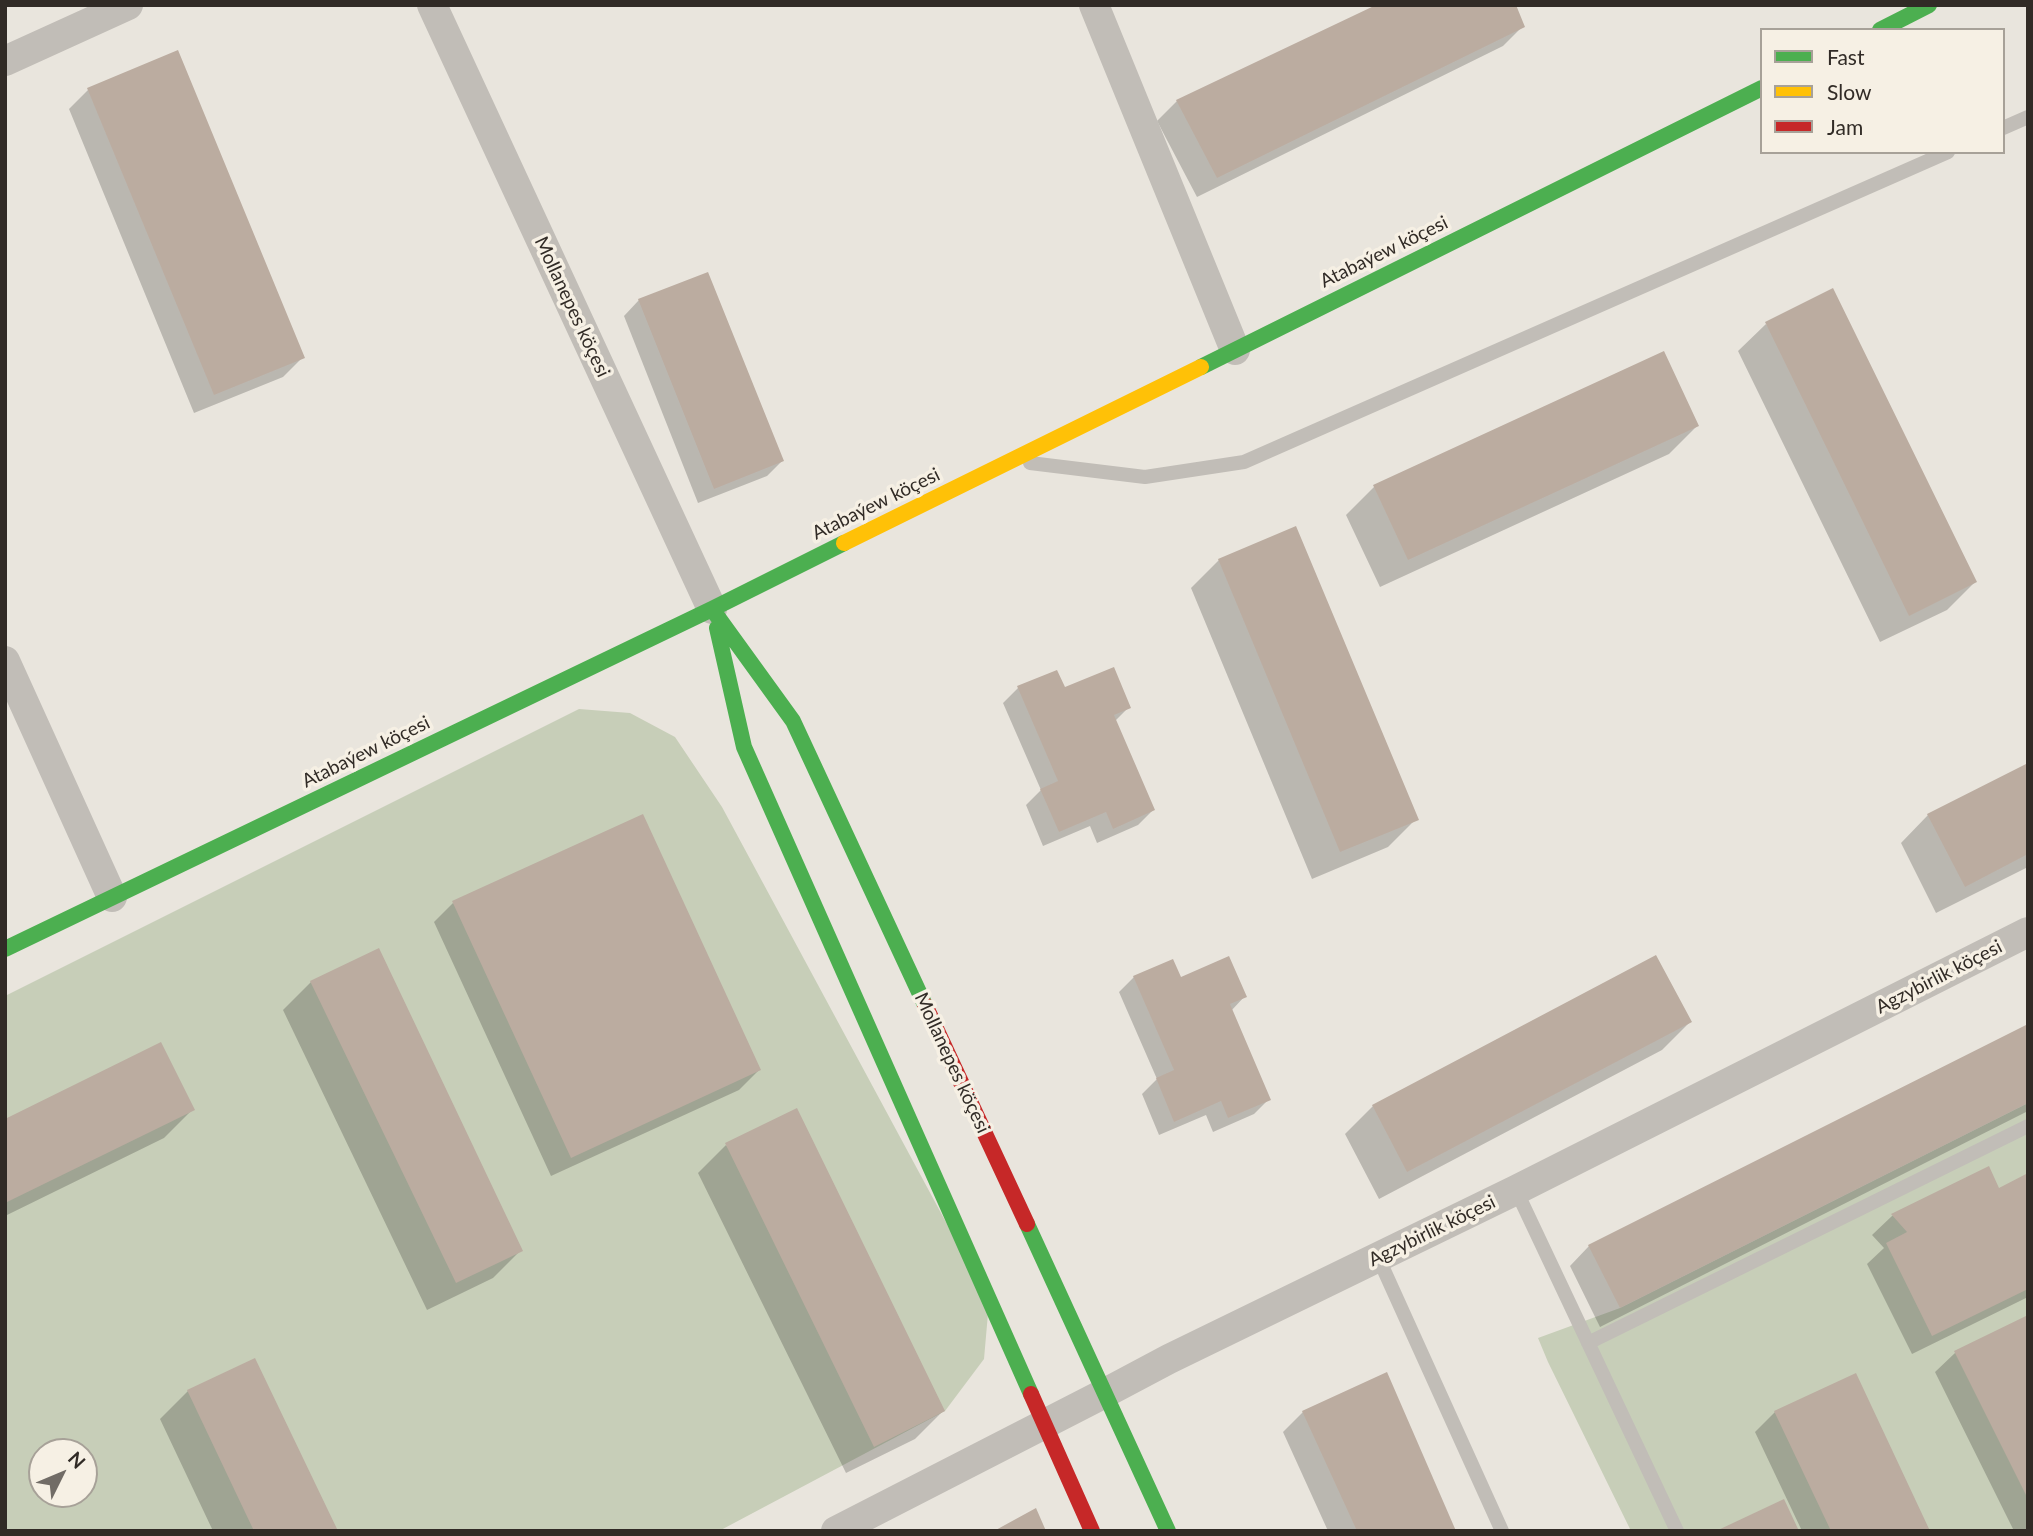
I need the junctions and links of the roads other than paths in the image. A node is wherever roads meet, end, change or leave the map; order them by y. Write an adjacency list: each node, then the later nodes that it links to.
1 (128, 5): 6 (street)
2 (432, 5): 13 (street, Mollanepes köçesi)
3 (1094, 5): 11 (street)
4 (1929, 5): 5 (street)
5 (1884, 28)
6 (5, 61)
7 (1760, 89): 11 (street, Atabaýew köçesi)
8 (2028, 117): 9 (lane)
9 (2005, 127)
10 (1943, 154): 12 (lane)
11 (1235, 350): 12 (street, Atabaýew köçesi)
12 (1011, 461): 13 (street, Atabaýew köçesi)
13 (712, 609): 15 (street, Atabaýew köçesi); 22 (street, Mollanepes köçesi); 23 (street, Mollanepes köçesi)
14 (5, 661): 15 (street)
15 (112, 897): 17 (street, Atabaýew köçesi)
16 (2028, 932): 19 (street, Agzybirlik köçesi)
17 (5, 950)
18 (2028, 1126): 21 (lane)
19 (1516, 1190): 20 (street, Agzybirlik köçesi); 21 (lane)
20 (1378, 1257): 22 (street, Agzybirlik köçesi); 27 (lane)
21 (1588, 1343): 28 (lane)
22 (1105, 1393): 23 (street, Agzybirlik köçesi); 26 (street, Mollanepes köçesi)
23 (1044, 1425): 24 (street, Agzybirlik köçesi); 25 (street, Mollanepes köçesi)
24 (836, 1531)
25 (1092, 1531)
26 (1168, 1531)
27 (1502, 1531)
28 (1676, 1531)

